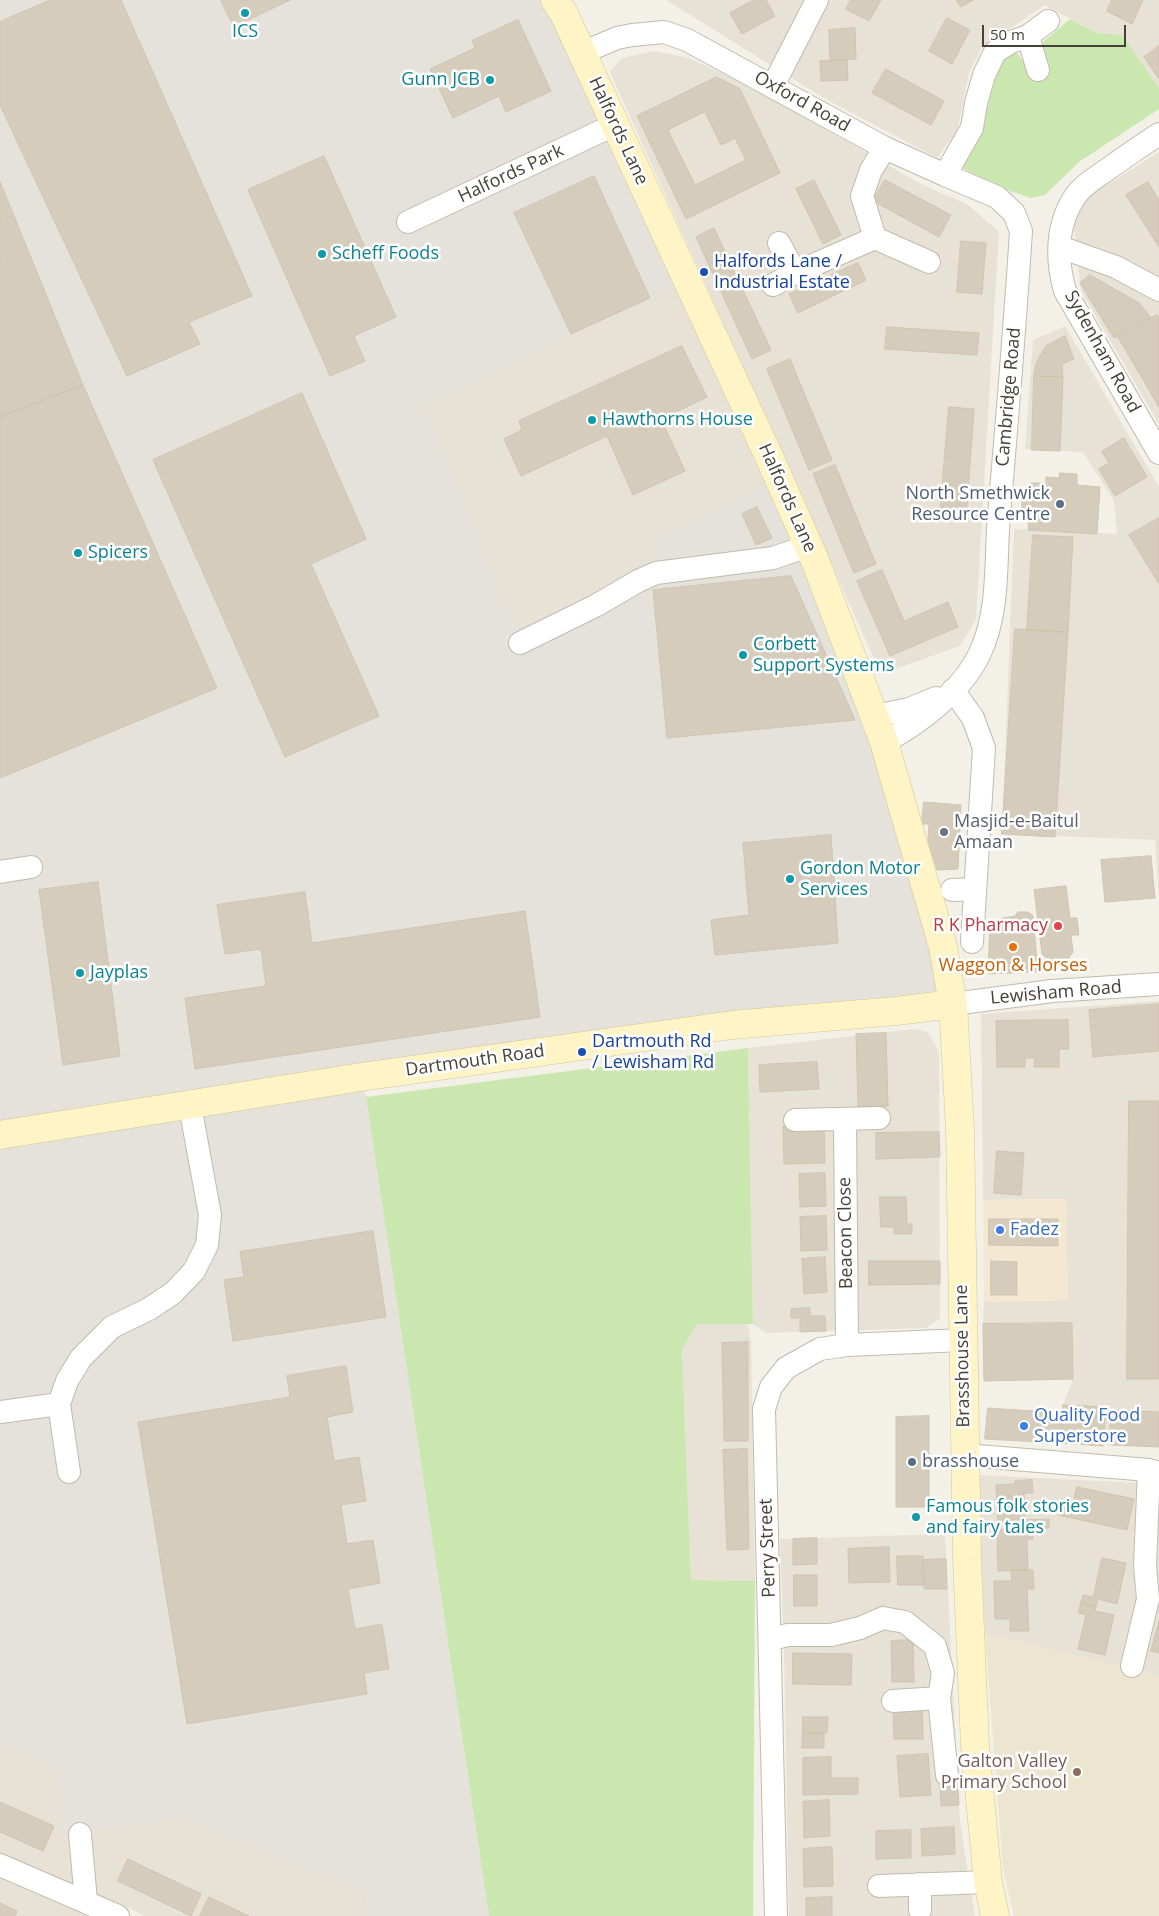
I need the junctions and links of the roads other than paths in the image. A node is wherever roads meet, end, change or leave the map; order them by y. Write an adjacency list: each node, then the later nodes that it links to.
1 (817, 0): 7 (street)
2 (559, 5): 5 (street, Halfords Lane)
3 (1048, 21): 4 (street)
4 (1028, 36): 6 (street); 11 (street)
5 (582, 53): 7 (street, Oxford Road); 8 (street, Halfords Lane)
6 (1038, 70)
7 (773, 86): 10 (street, Oxford Road)
8 (614, 125): 13 (street, Halfords Park); 22 (street, Halfords Lane)
9 (1159, 134): 16 (street, Sydenham Road)
10 (885, 148): 11 (street, Oxford Road); 14 (street)
11 (945, 175): 12 (street, Oxford Road)
12 (1014, 212): 24 (street, Cambridge Road)
13 (408, 222)
14 (875, 238): 17 (street); 18 (street)
15 (779, 242): 18 (street)
16 (1060, 247): 20 (street); 21 (street, Sydenham Road)
17 (929, 262)
18 (794, 273): 19 (street)
19 (772, 285)
20 (1159, 290)
21 (1159, 453)
22 (808, 546): 23 (street); 25 (street, Halfords Lane)
23 (520, 643)
24 (952, 690): 25 (street, Cambridge Road); 26 (street, Cambridge Road); 29 (street)
25 (875, 716): 26 (street, Halfords Lane)
26 (884, 742): 33 (street, Halfords Lane)
27 (31, 867): 28 (street)
28 (0, 872)
29 (975, 889): 30 (street); 31 (street)
30 (952, 890)
31 (972, 942)
32 (1159, 984): 33 (street, Lewisham Road)
33 (953, 1004): 34 (street, Dartmouth Road); 39 (street, Brasshouse Lane)
34 (190, 1106): 38 (street, Dartmouth Road); 41 (street)
35 (880, 1118): 37 (street)
36 (795, 1120): 37 (street)
37 (844, 1120): 40 (street, Beacon Close)
38 (0, 1134)
39 (963, 1340): 40 (street, Perry Street); 43 (street, Brasshouse Lane)
40 (847, 1345): 47 (street, Perry Street)
41 (59, 1404): 42 (street); 45 (street)
42 (0, 1412)
43 (965, 1455): 44 (street); 54 (street, Brasshouse Lane)
44 (1154, 1471): 46 (street)
45 (69, 1472)
46 (1154, 1600): 48 (street)
47 (770, 1640): 49 (street); 60 (street, Perry Street)
48 (1132, 1666)
49 (939, 1698): 50 (street); 51 (street)
50 (893, 1701)
51 (947, 1775)
52 (80, 1834): 57 (street)
53 (0, 1865): 57 (street)
54 (988, 1882): 55 (street); 61 (street, Brasshouse Lane)
55 (920, 1884): 56 (street); 58 (street)
56 (878, 1886)
57 (86, 1901): 59 (street)
58 (920, 1910)
59 (118, 1916)
60 (776, 1916)
61 (995, 1916)

